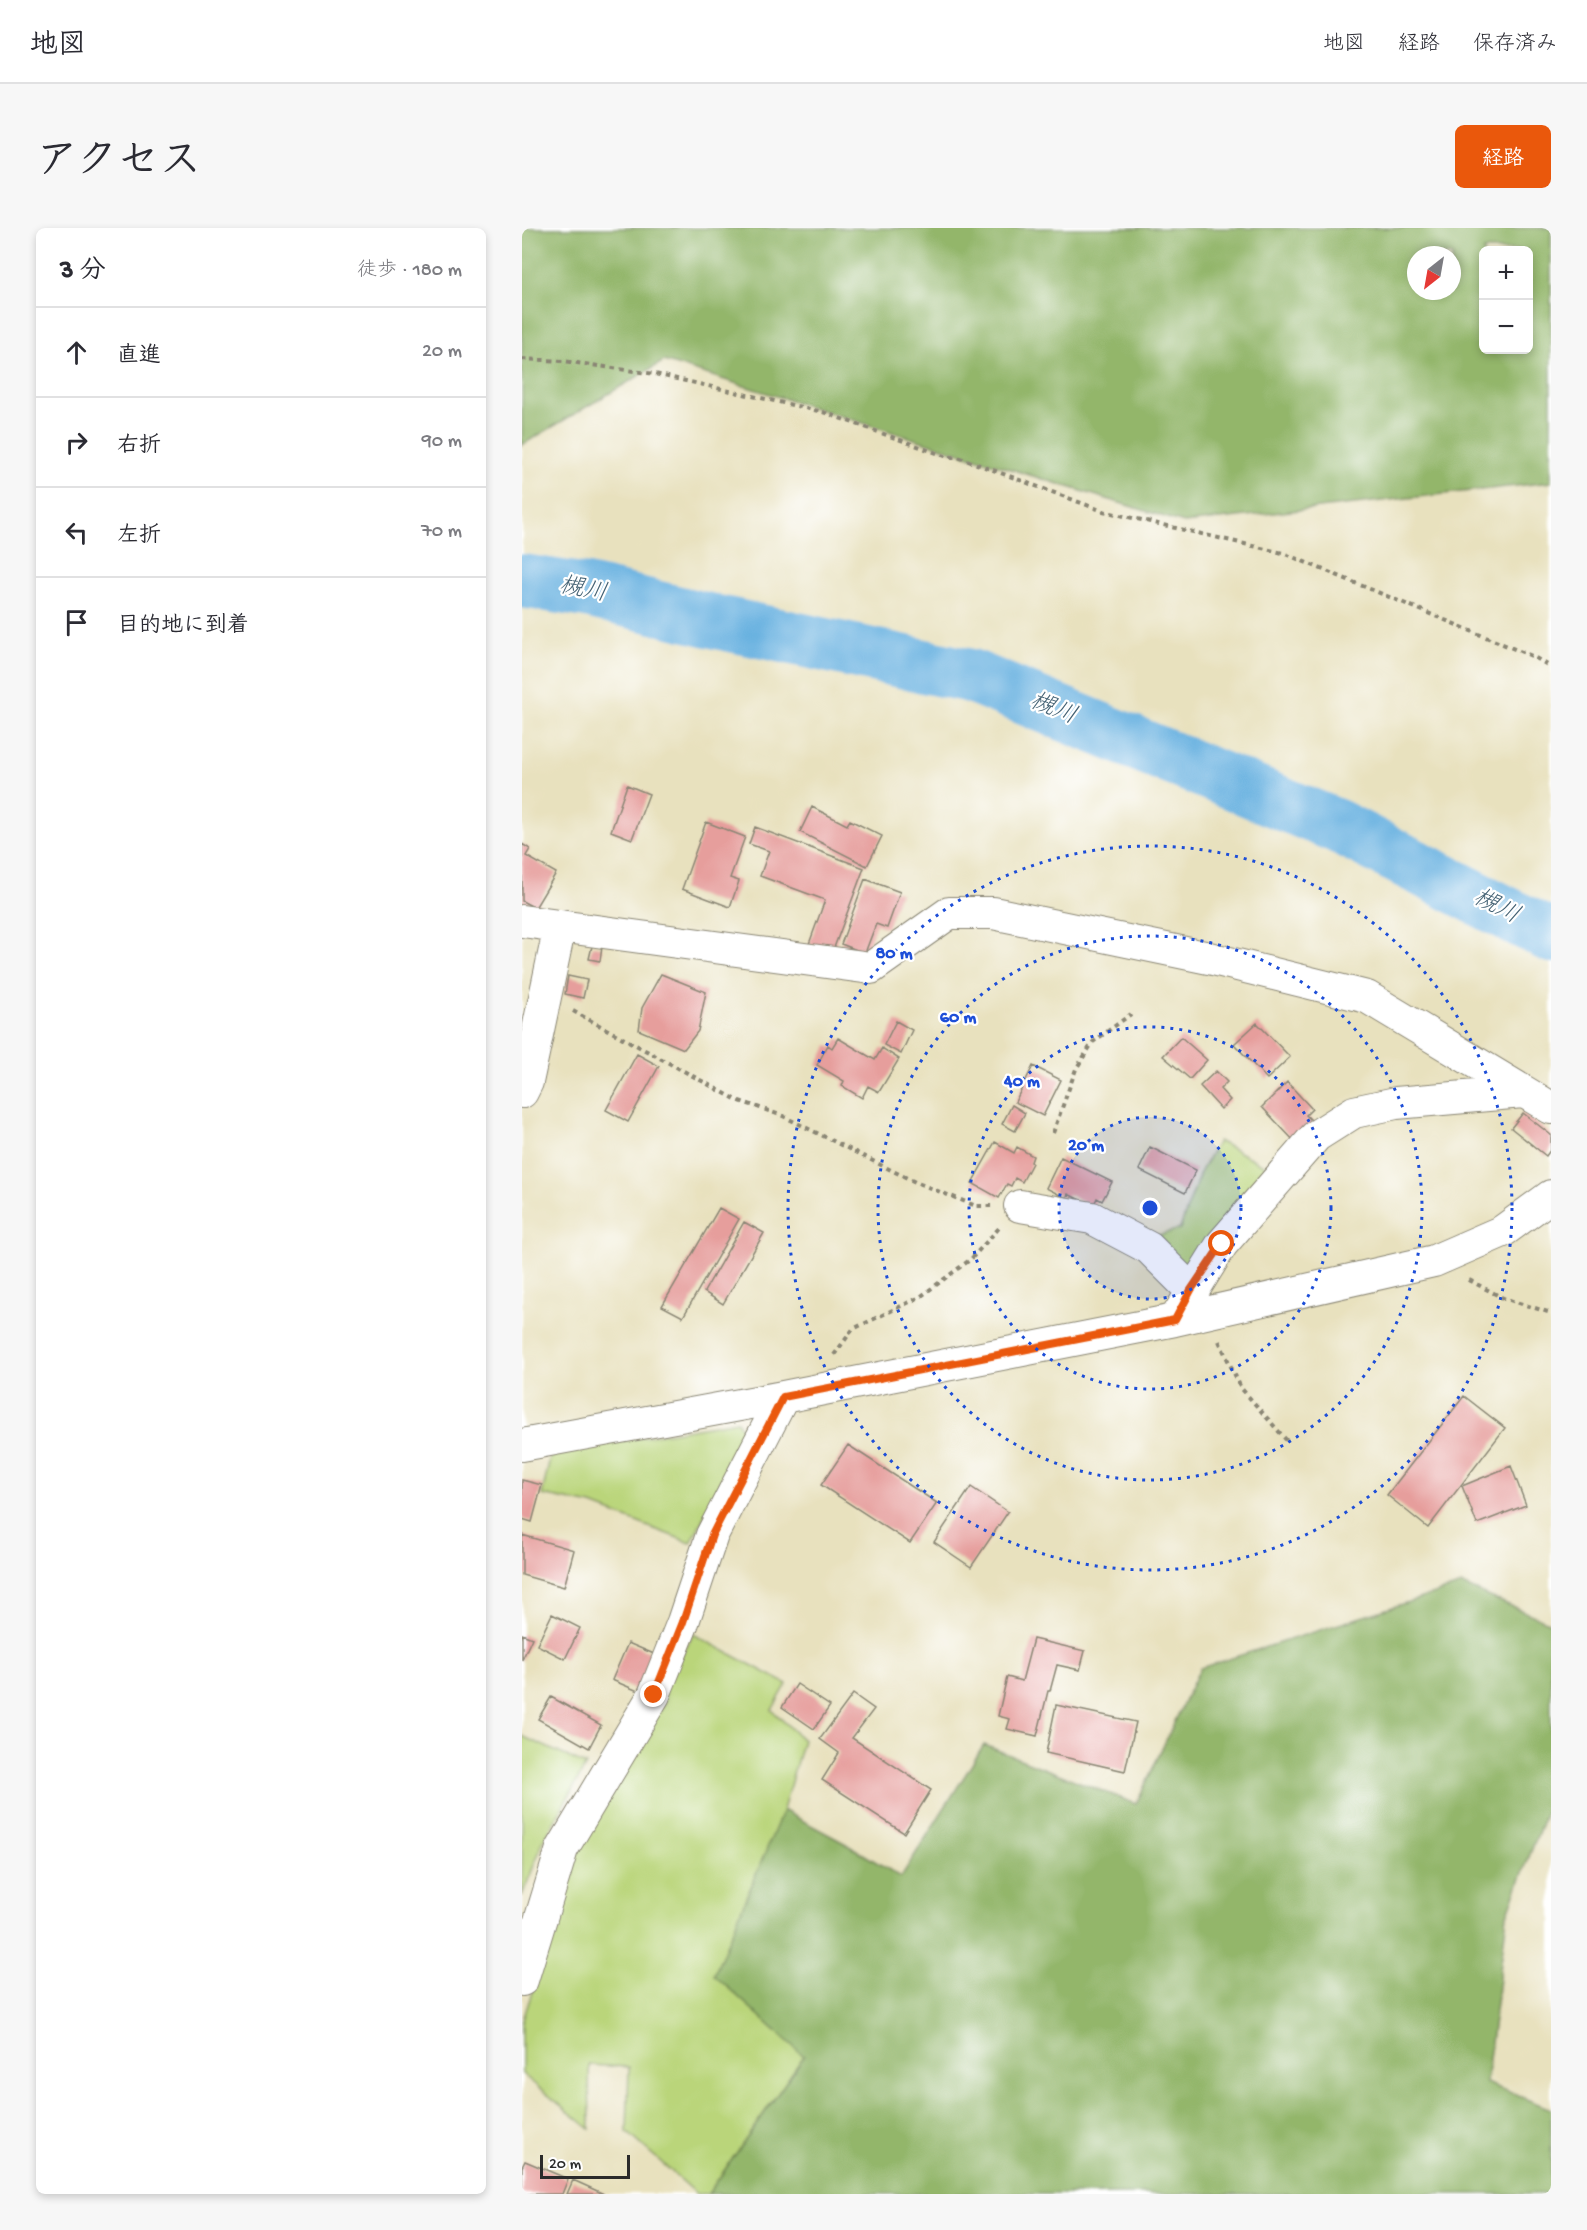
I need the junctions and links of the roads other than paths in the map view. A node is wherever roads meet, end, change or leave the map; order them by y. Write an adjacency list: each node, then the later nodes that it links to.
1 (522, 921): 2 (street)
2 (560, 926): 3 (street); 4 (street)
3 (522, 1092)
4 (1523, 1092): 5 (street); 8 (street)
5 (1551, 1107)
6 (1551, 1196): 8 (street)
7 (1020, 1206): 8 (street)
8 (1198, 1302): 9 (street)
9 (795, 1395): 10 (street); 11 (street)
10 (522, 1445)
11 (522, 1980)

